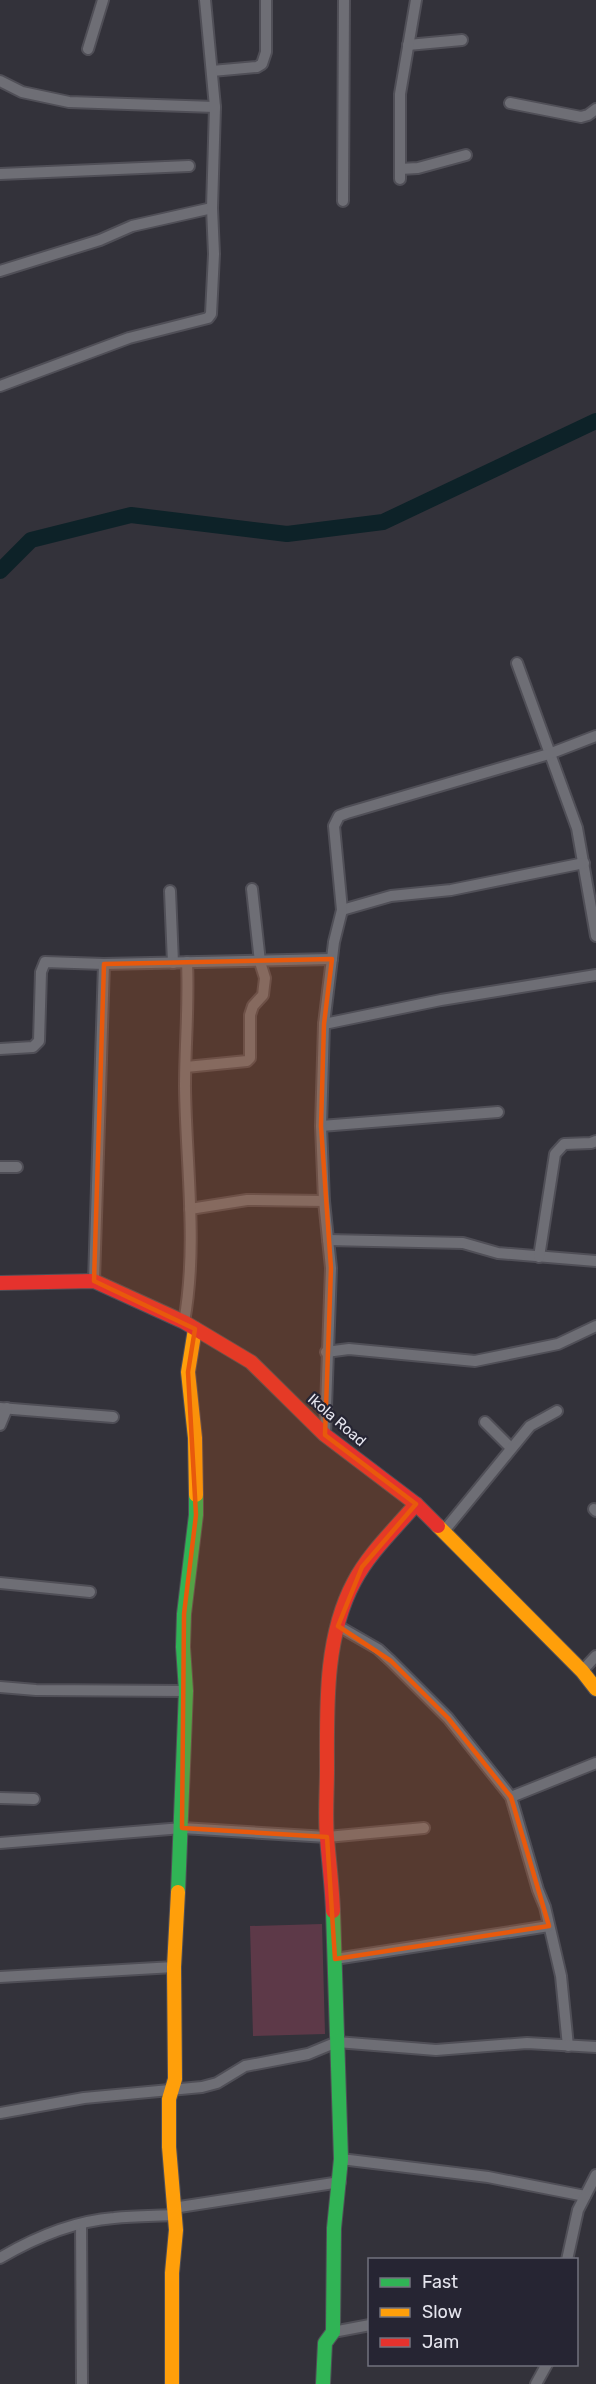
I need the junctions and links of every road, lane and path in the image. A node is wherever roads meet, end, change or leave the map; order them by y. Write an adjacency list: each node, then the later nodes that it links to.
1 (103, 0): 8 (street)
2 (205, 0): 9 (street)
3 (266, 0): 9 (street)
4 (344, 0): 17 (street)
5 (416, 0): 7 (street)
6 (462, 40): 7 (street)
7 (408, 45): 14 (street)
8 (88, 49)
9 (212, 71): 12 (street)
10 (0, 81): 12 (street)
11 (510, 104): 13 (street)
12 (215, 107): 18 (street)
13 (596, 109)
14 (466, 154)
15 (189, 166): 16 (street)
16 (0, 174)
17 (343, 201)
18 (212, 208): 19 (street); 20 (street)
19 (0, 272)
20 (0, 386)
21 (517, 663): 23 (street)
22 (596, 736): 23 (street)
23 (549, 754): 24 (street); 27 (street)
24 (584, 863): 27 (street); 28 (street)
25 (252, 889): 30 (street)
26 (170, 891): 31 (street)
27 (342, 910): 29 (street)
28 (596, 936)
29 (332, 959): 30 (street); 35 (street)
30 (260, 962): 32 (street); 37 (street)
31 (173, 963): 32 (street); 33 (street)
32 (187, 963): 37 (street)
33 (104, 964): 36 (street); 48 (street)
34 (596, 975): 35 (street)
35 (324, 1024): 39 (street)
36 (0, 1049)
37 (186, 1067): 44 (street)
38 (498, 1112): 39 (street)
39 (321, 1126): 43 (street)
40 (596, 1141): 46 (street)
41 (0, 1167): 42 (street)
42 (17, 1167)
43 (324, 1202): 44 (street); 45 (street)
44 (190, 1209): 50 (street)
45 (328, 1240): 46 (street); 52 (street)
46 (539, 1257): 47 (street)
47 (596, 1261)
48 (94, 1281): 49 (street, Ikola Road); 50 (street, Ikola Road)
49 (0, 1283)
50 (189, 1325): 58 (street, Ikola Road); 69 (street)
51 (596, 1326): 52 (street)
52 (326, 1352): 58 (street)
53 (4, 1408): 55 (street); 57 (street)
54 (557, 1411): 59 (street)
55 (112, 1417)
56 (485, 1422): 59 (street)
57 (0, 1425)
58 (326, 1435): 60 (street, Ikola Road)
59 (511, 1448): 61 (street)
60 (416, 1504): 61 (street, Ikola Road); 64 (street)
61 (444, 1531): 66 (street, Ikola Road)
62 (0, 1583): 63 (street)
63 (90, 1592)
64 (338, 1626): 71 (street); 76 (street)
65 (596, 1656): 66 (street)
66 (582, 1671): 68 (street, Ikola Road)
67 (0, 1687): 69 (street)
68 (596, 1689)
69 (186, 1691): 74 (street)
70 (596, 1763): 71 (street)
71 (511, 1797): 78 (street)
72 (0, 1798): 73 (street)
73 (34, 1799)
74 (182, 1828): 76 (street); 77 (street); 80 (street)
75 (424, 1828): 76 (street)
76 (327, 1837): 79 (street)
77 (0, 1843)
78 (549, 1926): 79 (street); 83 (street)
79 (334, 1959): 82 (street)
80 (174, 1967): 81 (street); 85 (street)
81 (0, 1977)
82 (337, 2042): 83 (street); 85 (street); 87 (street)
83 (568, 2046): 84 (street)
84 (596, 2047)
85 (174, 2089): 86 (street); 91 (street)
86 (0, 2113)
87 (341, 2159): 89 (street); 90 (street)
88 (596, 2175): 90 (street)
89 (340, 2182): 91 (street); 96 (street)
90 (585, 2196): 94 (street)
91 (174, 2211): 92 (street); 99 (street)
92 (81, 2224): 93 (street); 98 (street)
93 (0, 2258)
94 (567, 2258)
95 (368, 2325): 96 (street)
96 (333, 2332): 100 (street)
97 (546, 2366): 101 (street)
98 (82, 2384)
99 (172, 2384)
100 (323, 2384)
101 (536, 2384)

